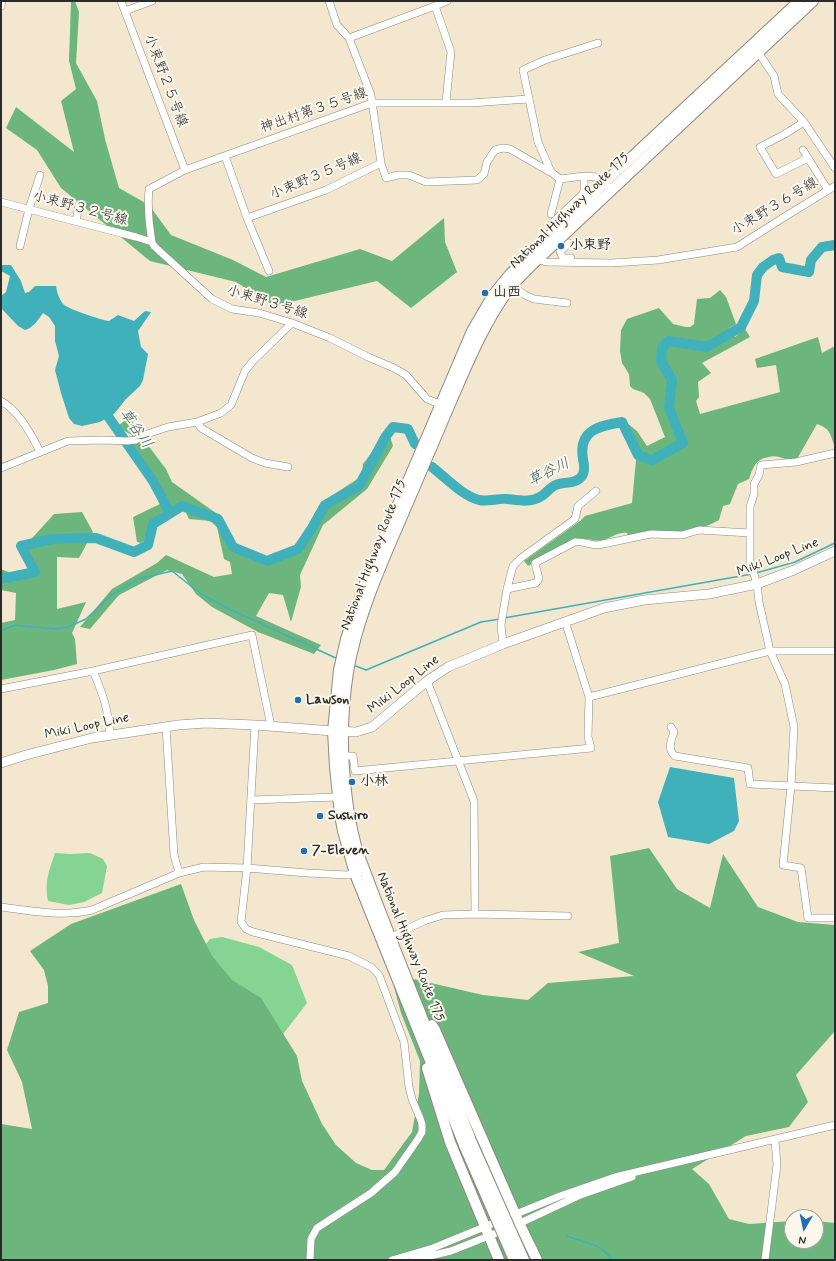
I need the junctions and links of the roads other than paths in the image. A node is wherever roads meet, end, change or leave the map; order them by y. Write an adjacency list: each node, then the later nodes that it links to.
1 (2, 1): 8 (street)
2 (121, 1): 10 (street, 小束野２５号線)
3 (152, 1): 10 (street)
4 (328, 1): 11 (street, 小束野３５号線)
5 (447, 1): 9 (street)
6 (798, 1): 28 (highway, National Highway Route 175)
7 (813, 1): 13 (highway, National Highway Route 175)
8 (1, 6)
9 (435, 6): 11 (street); 16 (street)
10 (125, 11): 23 (street, 小束野２５号線)
11 (349, 38): 15 (street, 小束野３５号線)
12 (598, 43): 14 (street)
13 (758, 52): 17 (street); 28 (highway, National Highway Route 175)
14 (528, 99): 16 (street, 神出村第３５号線); 24 (street)
15 (372, 102): 16 (street, 神出村第３５号線); 19 (street, 神出村第３５号線); 21 (street, 小束野３５号線)
16 (446, 102)
17 (804, 122): 20 (street); 22 (street)
18 (803, 150): 20 (street)
19 (225, 156): 23 (street, 神出村第３５号線); 34 (street)
20 (808, 158): 29 (street)
21 (382, 163): 24 (street); 34 (street, 小束野３５号線)
22 (835, 168)
23 (185, 170): 37 (street)
24 (551, 172): 27 (street)
25 (40, 175): 32 (street)
26 (584, 176): 27 (street); 28 (street); 36 (street)
27 (560, 179): 33 (street)
28 (607, 187): 40 (highway, National Highway Route 175); 47 (highway, National Highway Route 175)
29 (832, 188): 41 (street, 小束野３６号線)
30 (1, 202): 32 (street, 小束野３２号線)
31 (79, 205): 35 (street)
32 (29, 209): 35 (street, 小束野３２号線); 39 (street)
33 (551, 214)
34 (247, 218): 42 (street)
35 (76, 221): 37 (street, 小束野３２号線)
36 (552, 223)
37 (152, 242): 45 (street, 小束野３号線)
38 (569, 243): 41 (street)
39 (20, 246)
40 (538, 259): 41 (street, 小束野３６号線); 43 (highway, National Highway Route 175)
41 (579, 263)
42 (269, 271)
43 (512, 286): 44 (street); 47 (highway, National Highway Route 175)
44 (567, 303)
45 (292, 323): 47 (street, 小束野３号線); 48 (street)
46 (1, 401): 49 (street)
47 (444, 406): 70 (highway, National Highway Route 175)
48 (197, 422): 49 (street); 51 (street)
49 (40, 452): 52 (street)
50 (835, 453): 54 (street)
51 (288, 467)
52 (1, 468)
53 (596, 491): 57 (street)
54 (750, 533): 56 (street); 57 (street)
55 (835, 551): 56 (main road, Miki Loop Line)
56 (757, 584): 58 (main road, Miki Loop Line); 60 (street)
57 (507, 589): 59 (street)
58 (565, 621): 59 (main road, Miki Loop Line); 65 (street)
59 (503, 644): 63 (main road, Miki Loop Line)
60 (770, 651): 61 (street); 65 (street); 75 (street)
61 (835, 652)
62 (94, 671): 64 (street); 67 (street); 71 (street)
63 (427, 681): 70 (main road, Miki Loop Line); 73 (street)
64 (1, 689)
65 (589, 697): 73 (street)
66 (255, 725): 67 (main road, Miki Loop Line); 68 (main road, Miki Loop Line); 78 (street)
67 (271, 726): 70 (main road, Miki Loop Line)
68 (166, 727): 71 (main road, Miki Loop Line); 81 (street)
69 (671, 727): 75 (street)
70 (338, 731): 72 (highway, National Highway Route 175); 77 (highway, National Highway Route 175)
71 (110, 734): 74 (main road, Miki Loop Line)
72 (344, 756): 73 (street); 80 (highway, National Highway Route 175)
73 (458, 761): 83 (street)
74 (1, 763)
75 (791, 786): 76 (street); 85 (street)
76 (835, 788)
77 (338, 797): 78 (street); 80 (highway, National Highway Route 175)
78 (251, 800): 79 (street)
79 (247, 868): 80 (street); 81 (street); 93 (street)
80 (360, 872): 86 (highway, National Highway Route 175); 87 (highway, National Highway Route 175)
81 (179, 873): 82 (street)
82 (1, 907)
83 (475, 914): 84 (street); 86 (street)
84 (568, 916)
85 (835, 918)
86 (390, 938): 87 (highway, National Highway Route 175)
87 (412, 1002): 90 (highway, National Highway Route 175); 91 (highway); 92 (highway)
88 (835, 1125): 89 (street)
89 (775, 1140): 91 (street); 100 (street)
90 (468, 1144): 97 (highway, National Highway Route 175, bridge); 98 (highway, National Highway Route 175, bridge)
91 (518, 1219): 92 (street); 99 (highway)
92 (487, 1232): 94 (street); 95 (street); 96 (highway)
93 (310, 1260)
94 (392, 1260)
95 (414, 1260)
96 (499, 1260)
97 (514, 1260)
98 (524, 1260)
99 (537, 1260)
100 (765, 1260)

